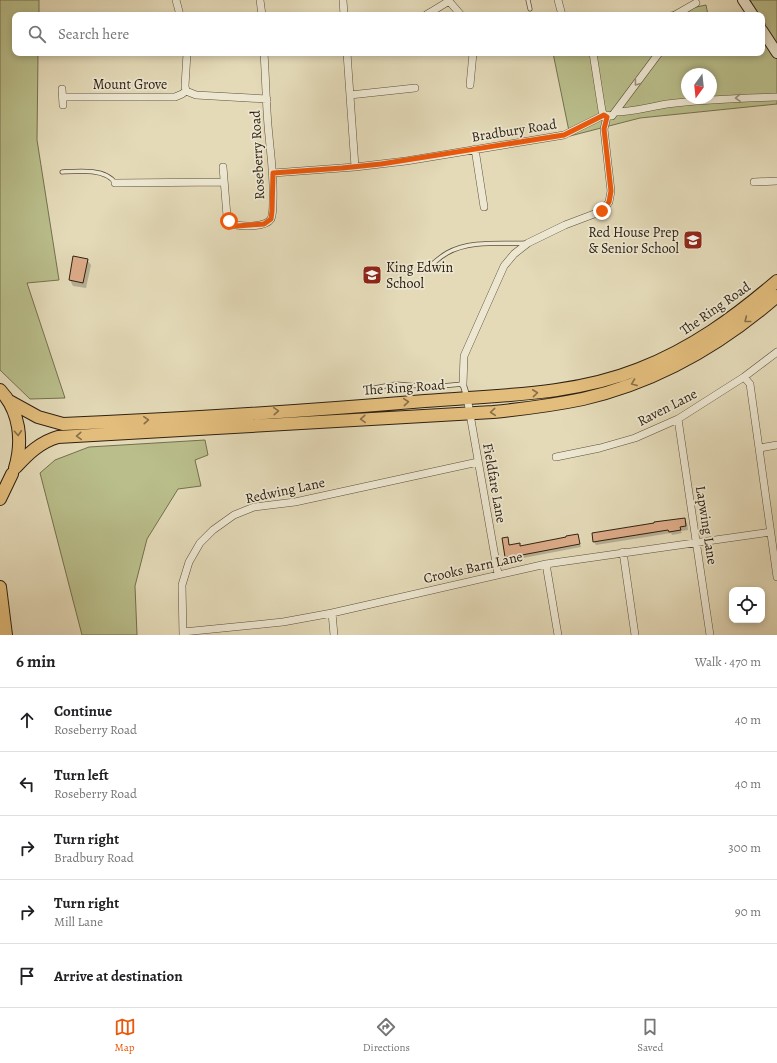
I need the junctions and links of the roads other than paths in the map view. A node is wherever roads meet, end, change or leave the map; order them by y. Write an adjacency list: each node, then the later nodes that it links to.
1 (176, 0): 10 (street)
2 (260, 0): 11 (street)
3 (343, 0): 12 (street)
4 (528, 0): 9 (lane)
5 (558, 0): 15 (street)
6 (743, 0): 18 (main road)
7 (449, 1): 13 (street); 14 (street)
8 (697, 2): 16 (street); 17 (street)
9 (530, 9)
10 (179, 12)
11 (262, 12)
12 (344, 12)
13 (431, 12)
14 (458, 12)
15 (561, 12)
16 (680, 12)
17 (689, 12)
18 (751, 12)
19 (765, 35): 20 (main road)
20 (777, 53)
21 (186, 56): 29 (street)
22 (264, 56): 33 (street, Roseberry Road)
23 (347, 56): 30 (street)
24 (473, 56): 27 (street)
25 (593, 56): 35 (street)
26 (657, 56): 34 (street, one-way to 34)
27 (470, 85)
28 (415, 88): 30 (street)
29 (186, 91): 31 (street, Mount Grove); 33 (street, Mount Grove)
30 (350, 95): 38 (street)
31 (63, 97)
32 (777, 97): 34 (street, Bradbury Road, one-way to 34)
33 (267, 99): 40 (street, Roseberry Road)
34 (615, 112): 35 (street, Bradbury Road)
35 (606, 116): 36 (street, Bradbury Road); 46 (street)
36 (475, 149): 38 (street, Bradbury Road); 45 (street)
37 (223, 167): 42 (street)
38 (356, 167): 40 (street, Bradbury Road)
39 (62, 172): 44 (lane)
40 (273, 173): 42 (street, Roseberry Road)
41 (777, 181): 43 (street)
42 (224, 182): 44 (street)
43 (754, 182)
44 (115, 183)
45 (484, 207)
46 (528, 243): 47 (lane); 52 (street)
47 (427, 268)
48 (777, 281): 55 (main road, The Ring Road, one-way to 48)
49 (777, 296): 57 (main road, The Ring Road, one-way to 57)
50 (777, 352): 51 (street, Raven Lane)
51 (744, 377): 58 (street, Raven Lane); 60 (street)
52 (463, 384): 53 (lane); 55 (street)
53 (374, 388)
54 (0, 390): 56 (main road)
55 (467, 397): 56 (main road, The Ring Road, one-way to 55); 57 (street, Fieldfare Lane)
56 (8, 401): 63 (main road, one-way to 63)
57 (470, 413): 62 (street, Fieldfare Lane); 63 (main road, The Ring Road, one-way to 63)
58 (678, 419): 61 (street, Raven Lane); 67 (street, Lapwing Lane)
59 (777, 445): 60 (street)
60 (760, 448): 66 (street)
61 (556, 457)
62 (478, 462): 70 (street, Fieldfare Lane); 74 (street, Redwing Lane)
63 (14, 470): 64 (main road, The Ring Road); 65 (main road)
64 (0, 486)
65 (0, 499)
66 (771, 532): 67 (street, Crooks Barn Lane); 71 (street)
67 (697, 542): 68 (street, Crooks Barn Lane); 79 (street, Lapwing Lane)
68 (623, 552): 69 (street, Crooks Barn Lane); 78 (street)
69 (546, 564): 70 (street, Crooks Barn Lane); 77 (street)
70 (498, 574): 73 (street, Crooks Barn Lane)
71 (777, 577)
72 (0, 587): 75 (main road)
73 (332, 613): 74 (street, Crooks Barn Lane); 76 (street)
74 (183, 634)
75 (6, 635)
76 (334, 635)
77 (558, 635)
78 (635, 635)
79 (710, 635)

